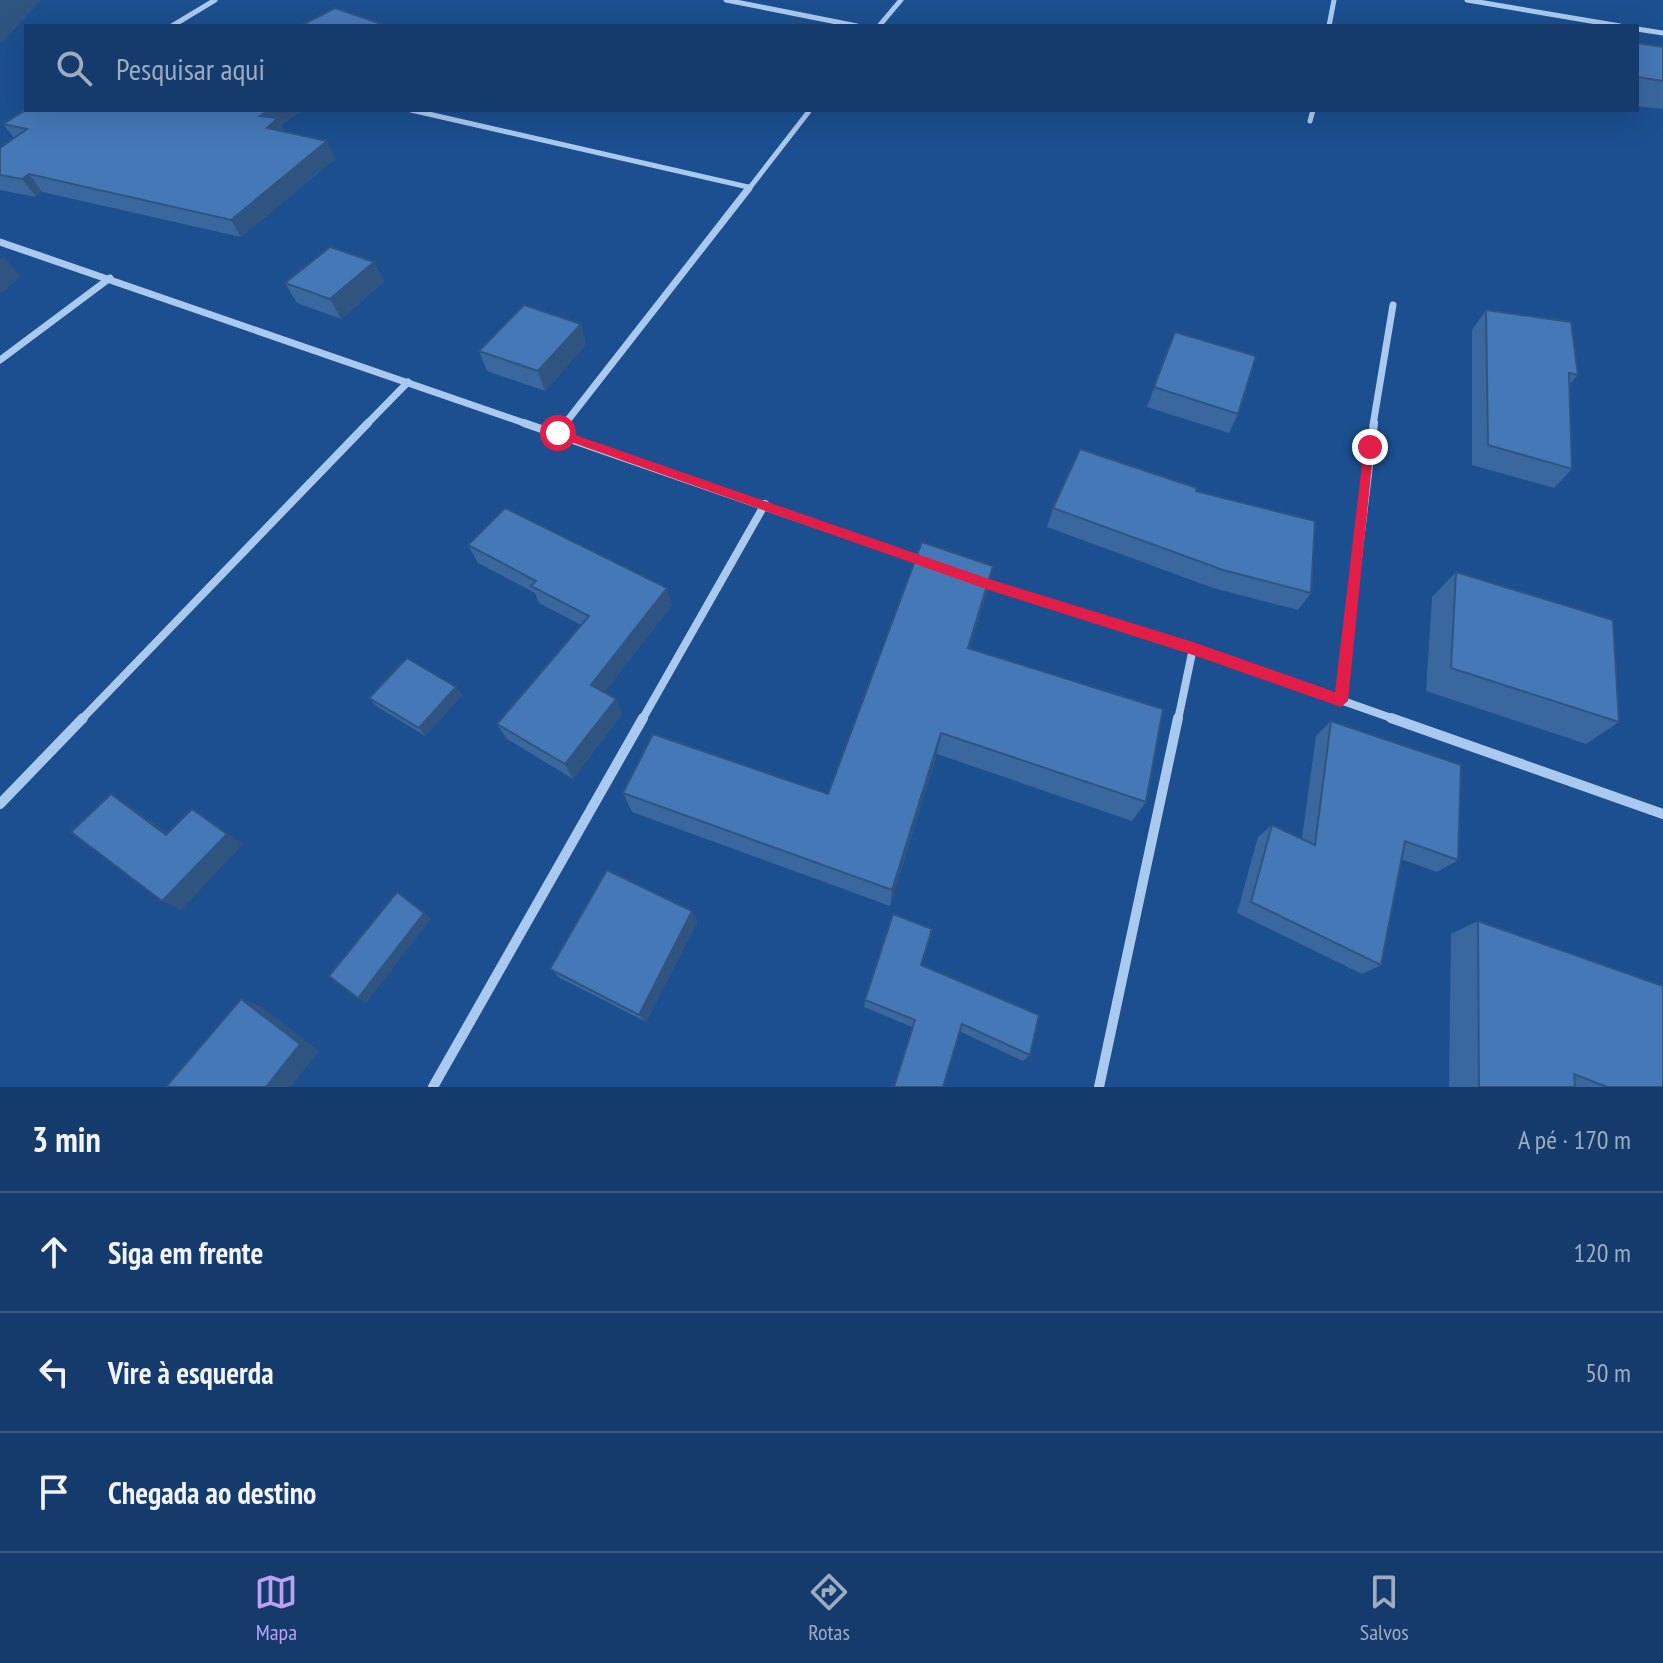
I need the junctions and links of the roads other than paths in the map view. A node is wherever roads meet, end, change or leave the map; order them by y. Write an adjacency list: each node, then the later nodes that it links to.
1 (215, 0): 6 (street)
2 (726, 0): 7 (street)
3 (901, 0): 8 (street)
4 (1334, 0): 9 (street)
5 (1467, 0): 10 (street)
6 (175, 24)
7 (847, 24)
8 (881, 24)
9 (1329, 24)
10 (1608, 24)
11 (1639, 29): 12 (street)
12 (1663, 33)
13 (420, 112): 17 (street)
14 (808, 112): 17 (street)
15 (1312, 112): 16 (street)
16 (1310, 121)
17 (748, 187): 23 (street)
18 (0, 242): 19 (street)
19 (110, 278): 21 (street); 22 (street)
20 (1393, 305): 28 (street)
21 (0, 360)
22 (408, 382): 23 (street); 29 (street)
23 (558, 433): 24 (street)
24 (765, 504): 25 (street); 31 (street)
25 (929, 563)
26 (974, 579): 27 (street)
27 (1193, 648): 28 (street); 32 (street)
28 (1341, 701): 30 (street)
29 (0, 804)
30 (1663, 814)
31 (433, 1087)
32 (1099, 1087)

